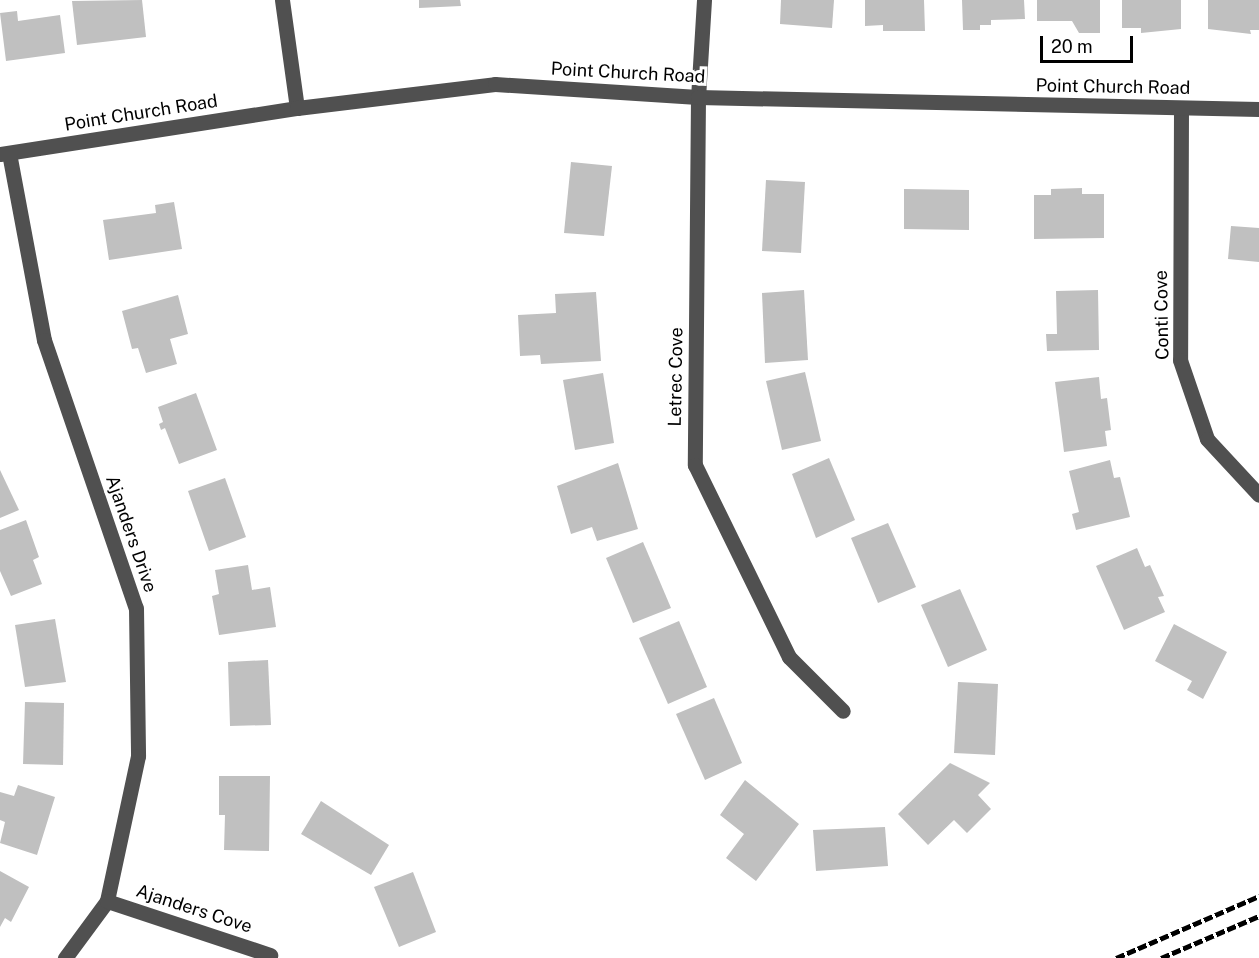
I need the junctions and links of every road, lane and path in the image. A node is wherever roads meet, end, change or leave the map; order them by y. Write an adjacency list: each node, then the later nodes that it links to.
1 (282, 0): 4 (street)
2 (704, 0): 3 (street, Letrec Cove)
3 (698, 97): 4 (street, Point Church Road); 5 (street, Point Church Road); 9 (street, Letrec Cove)
4 (297, 108): 7 (street, Point Church Road)
5 (1181, 109): 6 (street, Point Church Road); 8 (street, Conti Cove)
6 (1259, 109)
7 (4, 154): 10 (street, Ajanders Drive)
8 (1259, 495)
9 (843, 711)
10 (107, 901): 11 (street, Ajanders Cove); 12 (street, Ajanders Drive)
11 (270, 955)
12 (64, 958)

